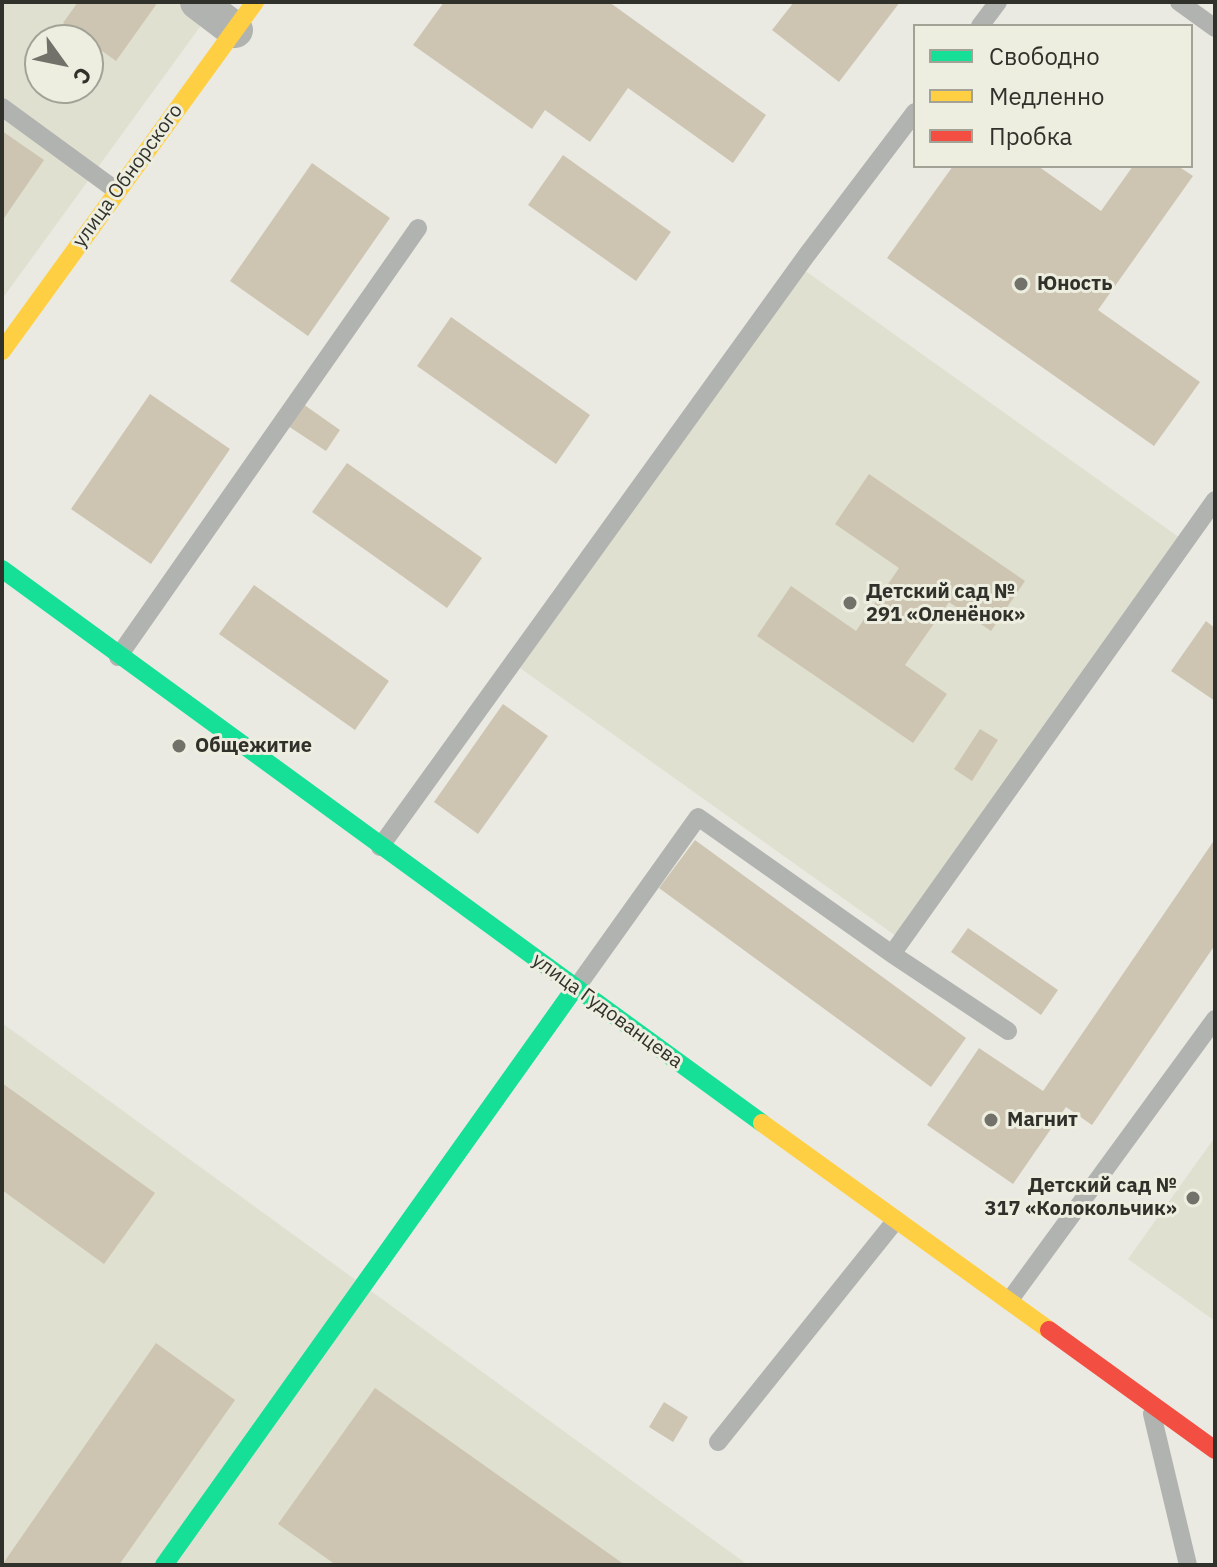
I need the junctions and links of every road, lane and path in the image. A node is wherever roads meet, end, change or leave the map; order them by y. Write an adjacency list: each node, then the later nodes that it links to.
1 (198, 2): 4 (street)
2 (998, 2): 5 (lane)
3 (1179, 2): 6 (lane)
4 (245, 16): 9 (street, улица Обнорского)
5 (982, 24)
6 (1215, 28)
7 (2, 107): 9 (lane)
8 (913, 115): 15 (lane)
9 (117, 191): 11 (street, улица Обнорского)
10 (418, 228): 14 (lane)
11 (2, 351)
12 (1215, 500): 16 (lane)
13 (2, 569): 14 (street, улица Гудованцева)
14 (118, 657): 15 (street, улица Гудованцева)
15 (380, 847): 17 (street, улица Гудованцева)
16 (892, 954): 17 (lane); 19 (lane)
17 (575, 988): 20 (street, улица Гудованцева); 25 (street)
18 (1215, 1019): 21 (lane)
19 (1008, 1031)
20 (896, 1220): 21 (street, улица Гудованцева); 23 (lane)
21 (1009, 1301): 22 (street, улица Гудованцева)
22 (1149, 1403): 24 (street, улица Гудованцева); 26 (lane)
23 (718, 1442)
24 (1215, 1450)
25 (164, 1565)
26 (1188, 1565)

